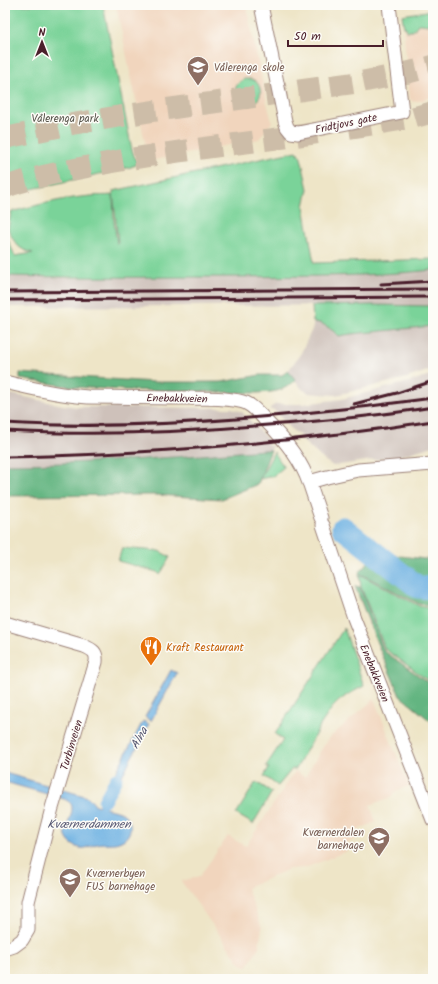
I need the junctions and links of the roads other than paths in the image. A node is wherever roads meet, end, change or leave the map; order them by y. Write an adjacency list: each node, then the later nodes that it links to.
1 (261, 5): 2 (street, Fridtjovs gate)
2 (389, 5)
3 (5, 382): 5 (street, Enebakkveien)
4 (433, 464): 5 (street)
5 (309, 482): 7 (street, Enebakkveien)
6 (5, 623): 8 (street, Turbinveien)
7 (433, 820)
8 (5, 949)

